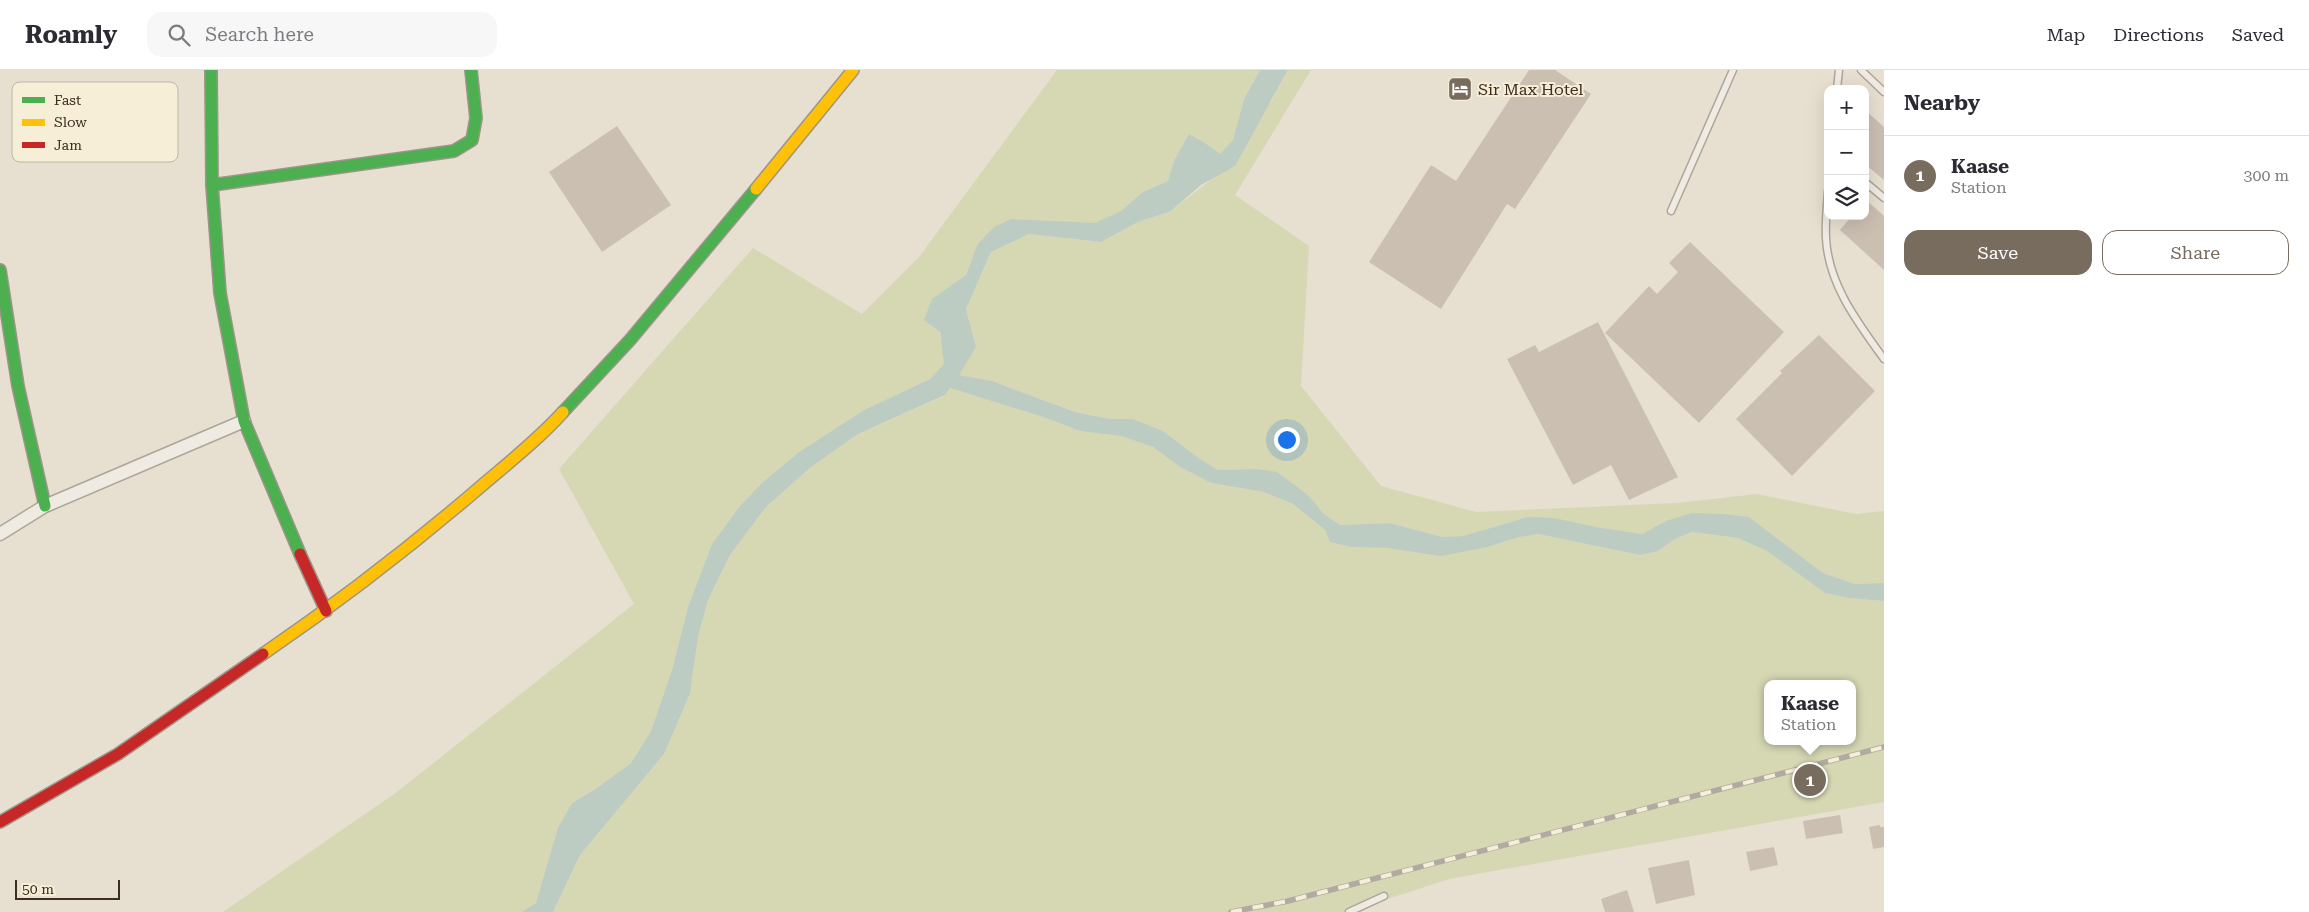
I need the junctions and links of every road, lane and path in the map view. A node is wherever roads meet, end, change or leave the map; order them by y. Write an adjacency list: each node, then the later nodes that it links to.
1 (211, 70): 9 (street)
2 (471, 70): 9 (street)
3 (852, 70): 19 (street)
4 (1733, 70): 12 (lane)
5 (1839, 70): 7 (lane)
6 (1861, 70): 8 (lane)
7 (1837, 85)
8 (1884, 92)
9 (212, 185): 16 (street)
10 (1869, 185): 11 (lane)
11 (1884, 198)
12 (1671, 211)
13 (1827, 220): 15 (lane)
14 (0, 270): 17 (street)
15 (1884, 359)
16 (244, 421): 17 (street); 19 (street)
17 (45, 506): 18 (street)
18 (0, 534)
19 (326, 611): 20 (street)
20 (0, 822)
21 (1384, 896): 22 (lane)
22 (1349, 912)

